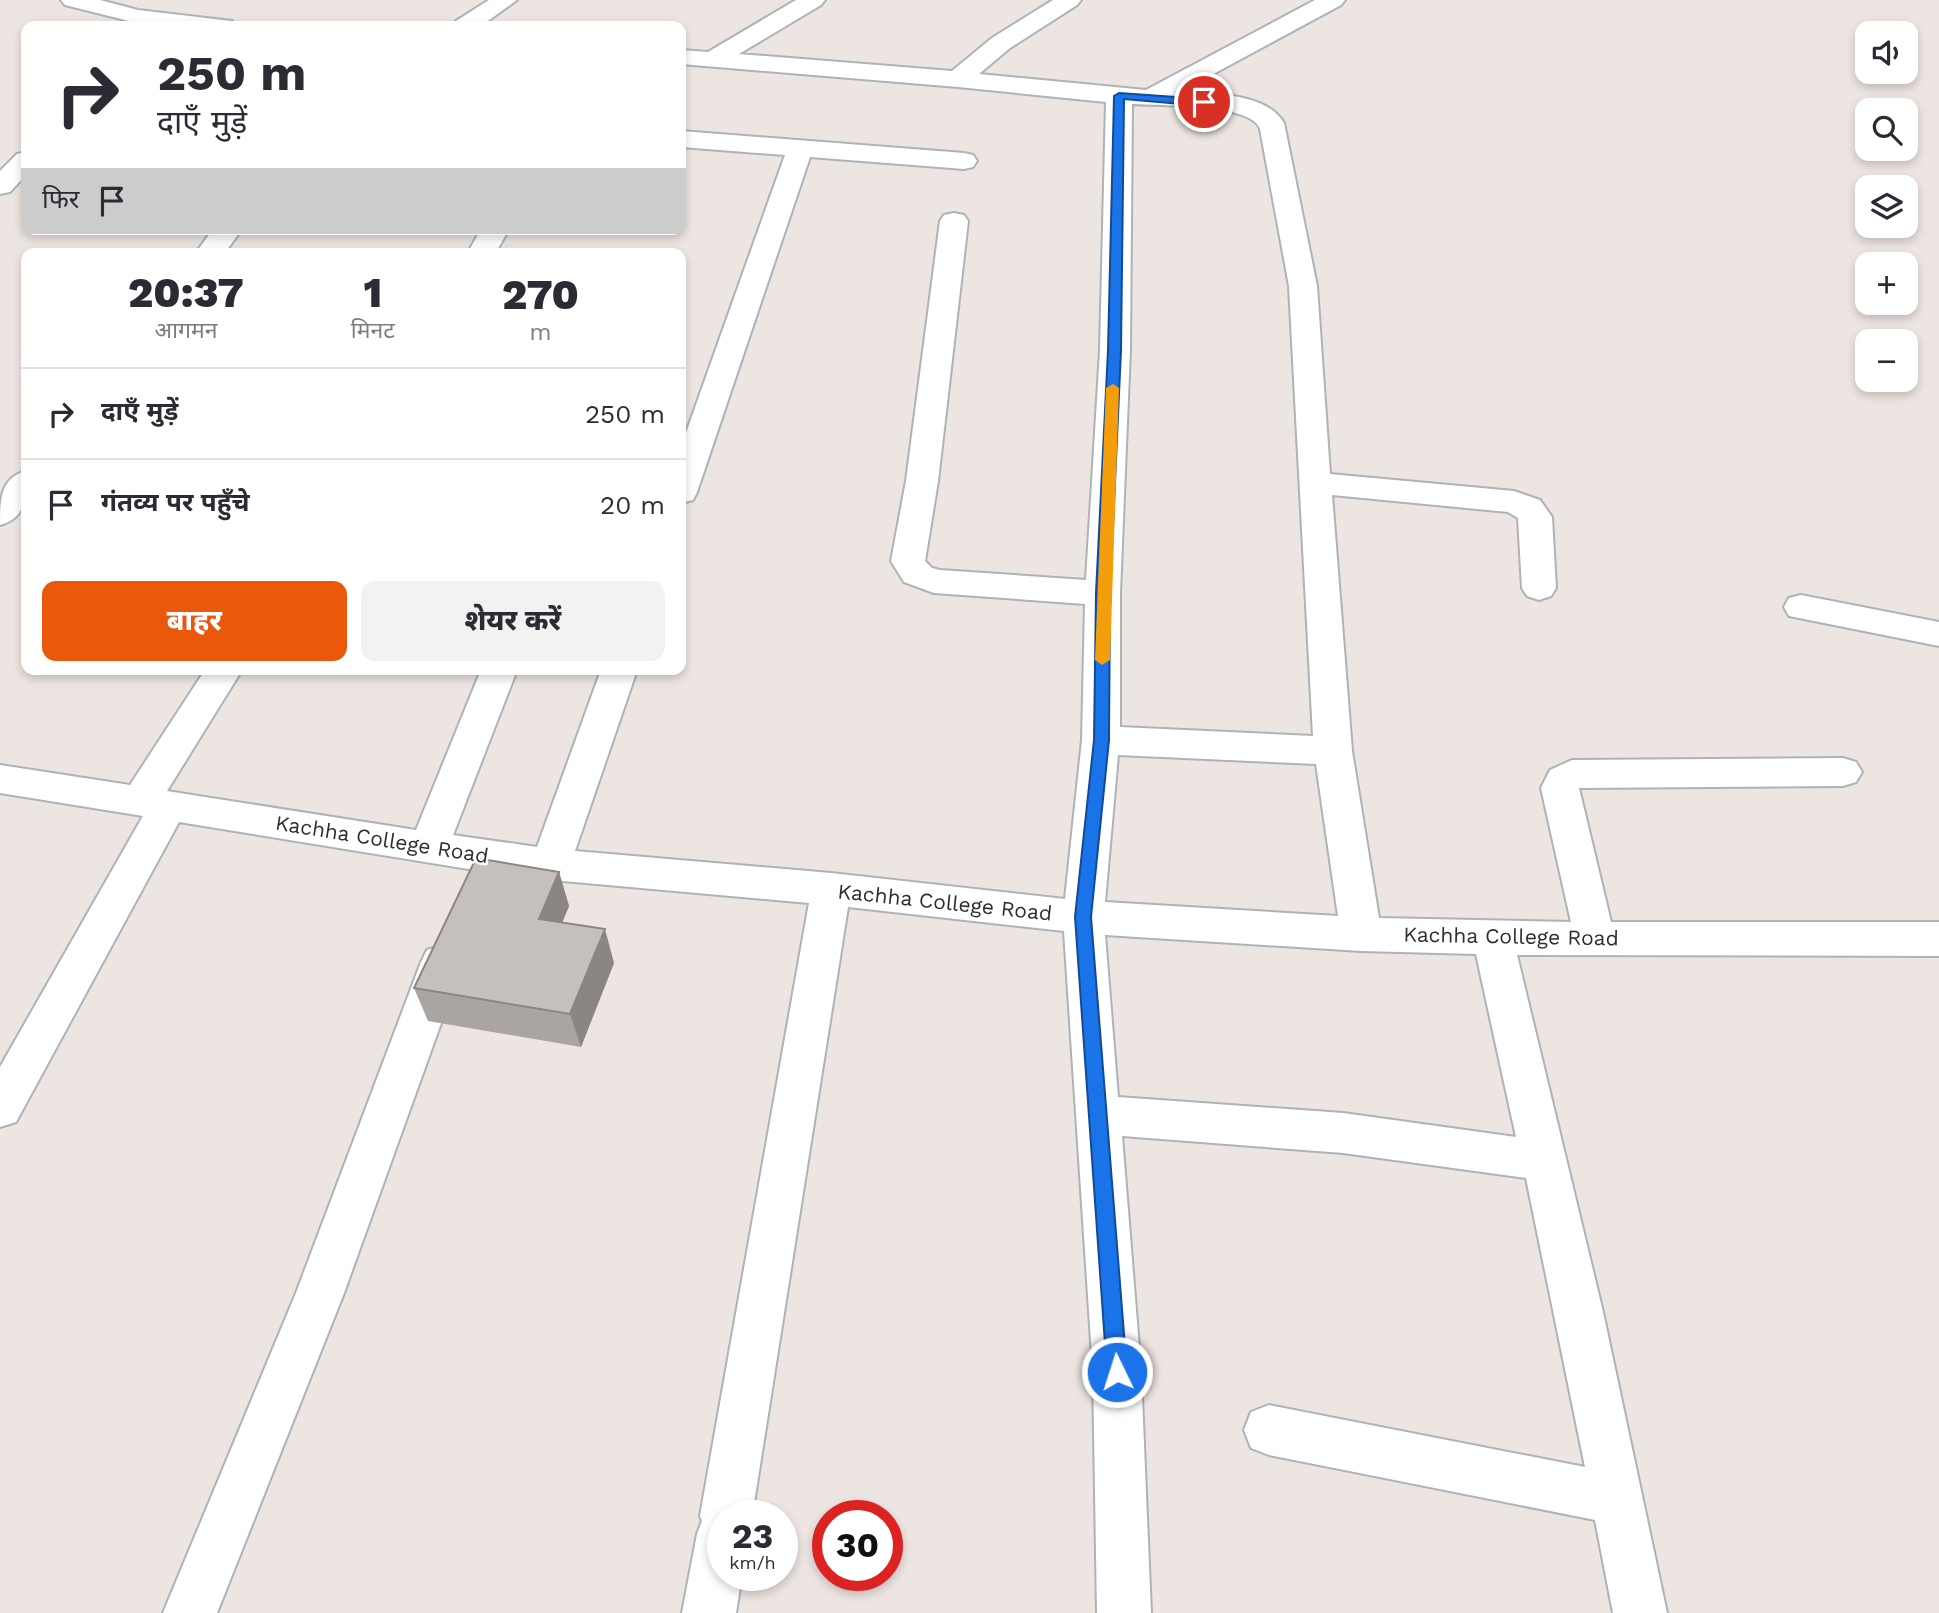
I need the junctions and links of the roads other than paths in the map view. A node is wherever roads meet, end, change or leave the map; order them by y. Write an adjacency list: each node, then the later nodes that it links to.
1 (74, 0): 6 (street)
2 (505, 0): 7 (street)
3 (813, 0): 9 (street)
4 (1069, 0): 10 (street)
5 (1333, 0): 11 (street)
6 (154, 21)
7 (473, 21)
8 (686, 57): 9 (street)
9 (713, 59): 10 (street)
10 (958, 79): 11 (street)
11 (1134, 97): 19 (street); 23 (street)
12 (686, 139): 13 (street)
13 (800, 149): 14 (street); 18 (street)
14 (964, 161)
15 (21, 165): 16 (street)
16 (0, 186)
17 (954, 221): 23 (street)
18 (686, 478)
19 (1315, 483): 22 (street); 30 (street)
20 (21, 487): 21 (street)
21 (0, 514)
22 (1539, 588)
23 (1103, 593): 29 (street)
24 (1801, 607): 25 (street)
25 (1939, 634)
26 (221, 675): 33 (street)
27 (497, 675): 34 (street)
28 (617, 675): 35 (street)
29 (1101, 740): 30 (street); 38 (street)
30 (1334, 751): 39 (street)
31 (1843, 772): 41 (street)
32 (0, 779): 33 (street, Kachha College Road)
33 (154, 803): 34 (street, Kachha College Road); 43 (street)
34 (429, 846): 37 (street, Kachha College Road)
35 (551, 864): 36 (street, Kachha College Road); 37 (street, Kachha College Road)
36 (831, 889): 38 (street, Kachha College Road); 48 (street)
37 (466, 892): 50 (street)
38 (1083, 917): 39 (street, Kachha College Road); 44 (street)
39 (1361, 934): 40 (street, Kachha College Road)
40 (1493, 938): 41 (street, Kachha College Road); 45 (street)
41 (1595, 938): 42 (street, Kachha College Road)
42 (1939, 939)
43 (0, 1108)
44 (1097, 1115): 45 (street); 52 (street)
45 (1545, 1161): 47 (street)
46 (1269, 1430): 47 (street)
47 (1615, 1498): 53 (street)
48 (729, 1500)
49 (713, 1591): 51 (street)
50 (190, 1613)
51 (709, 1613)
52 (1124, 1613)
53 (1640, 1613)

